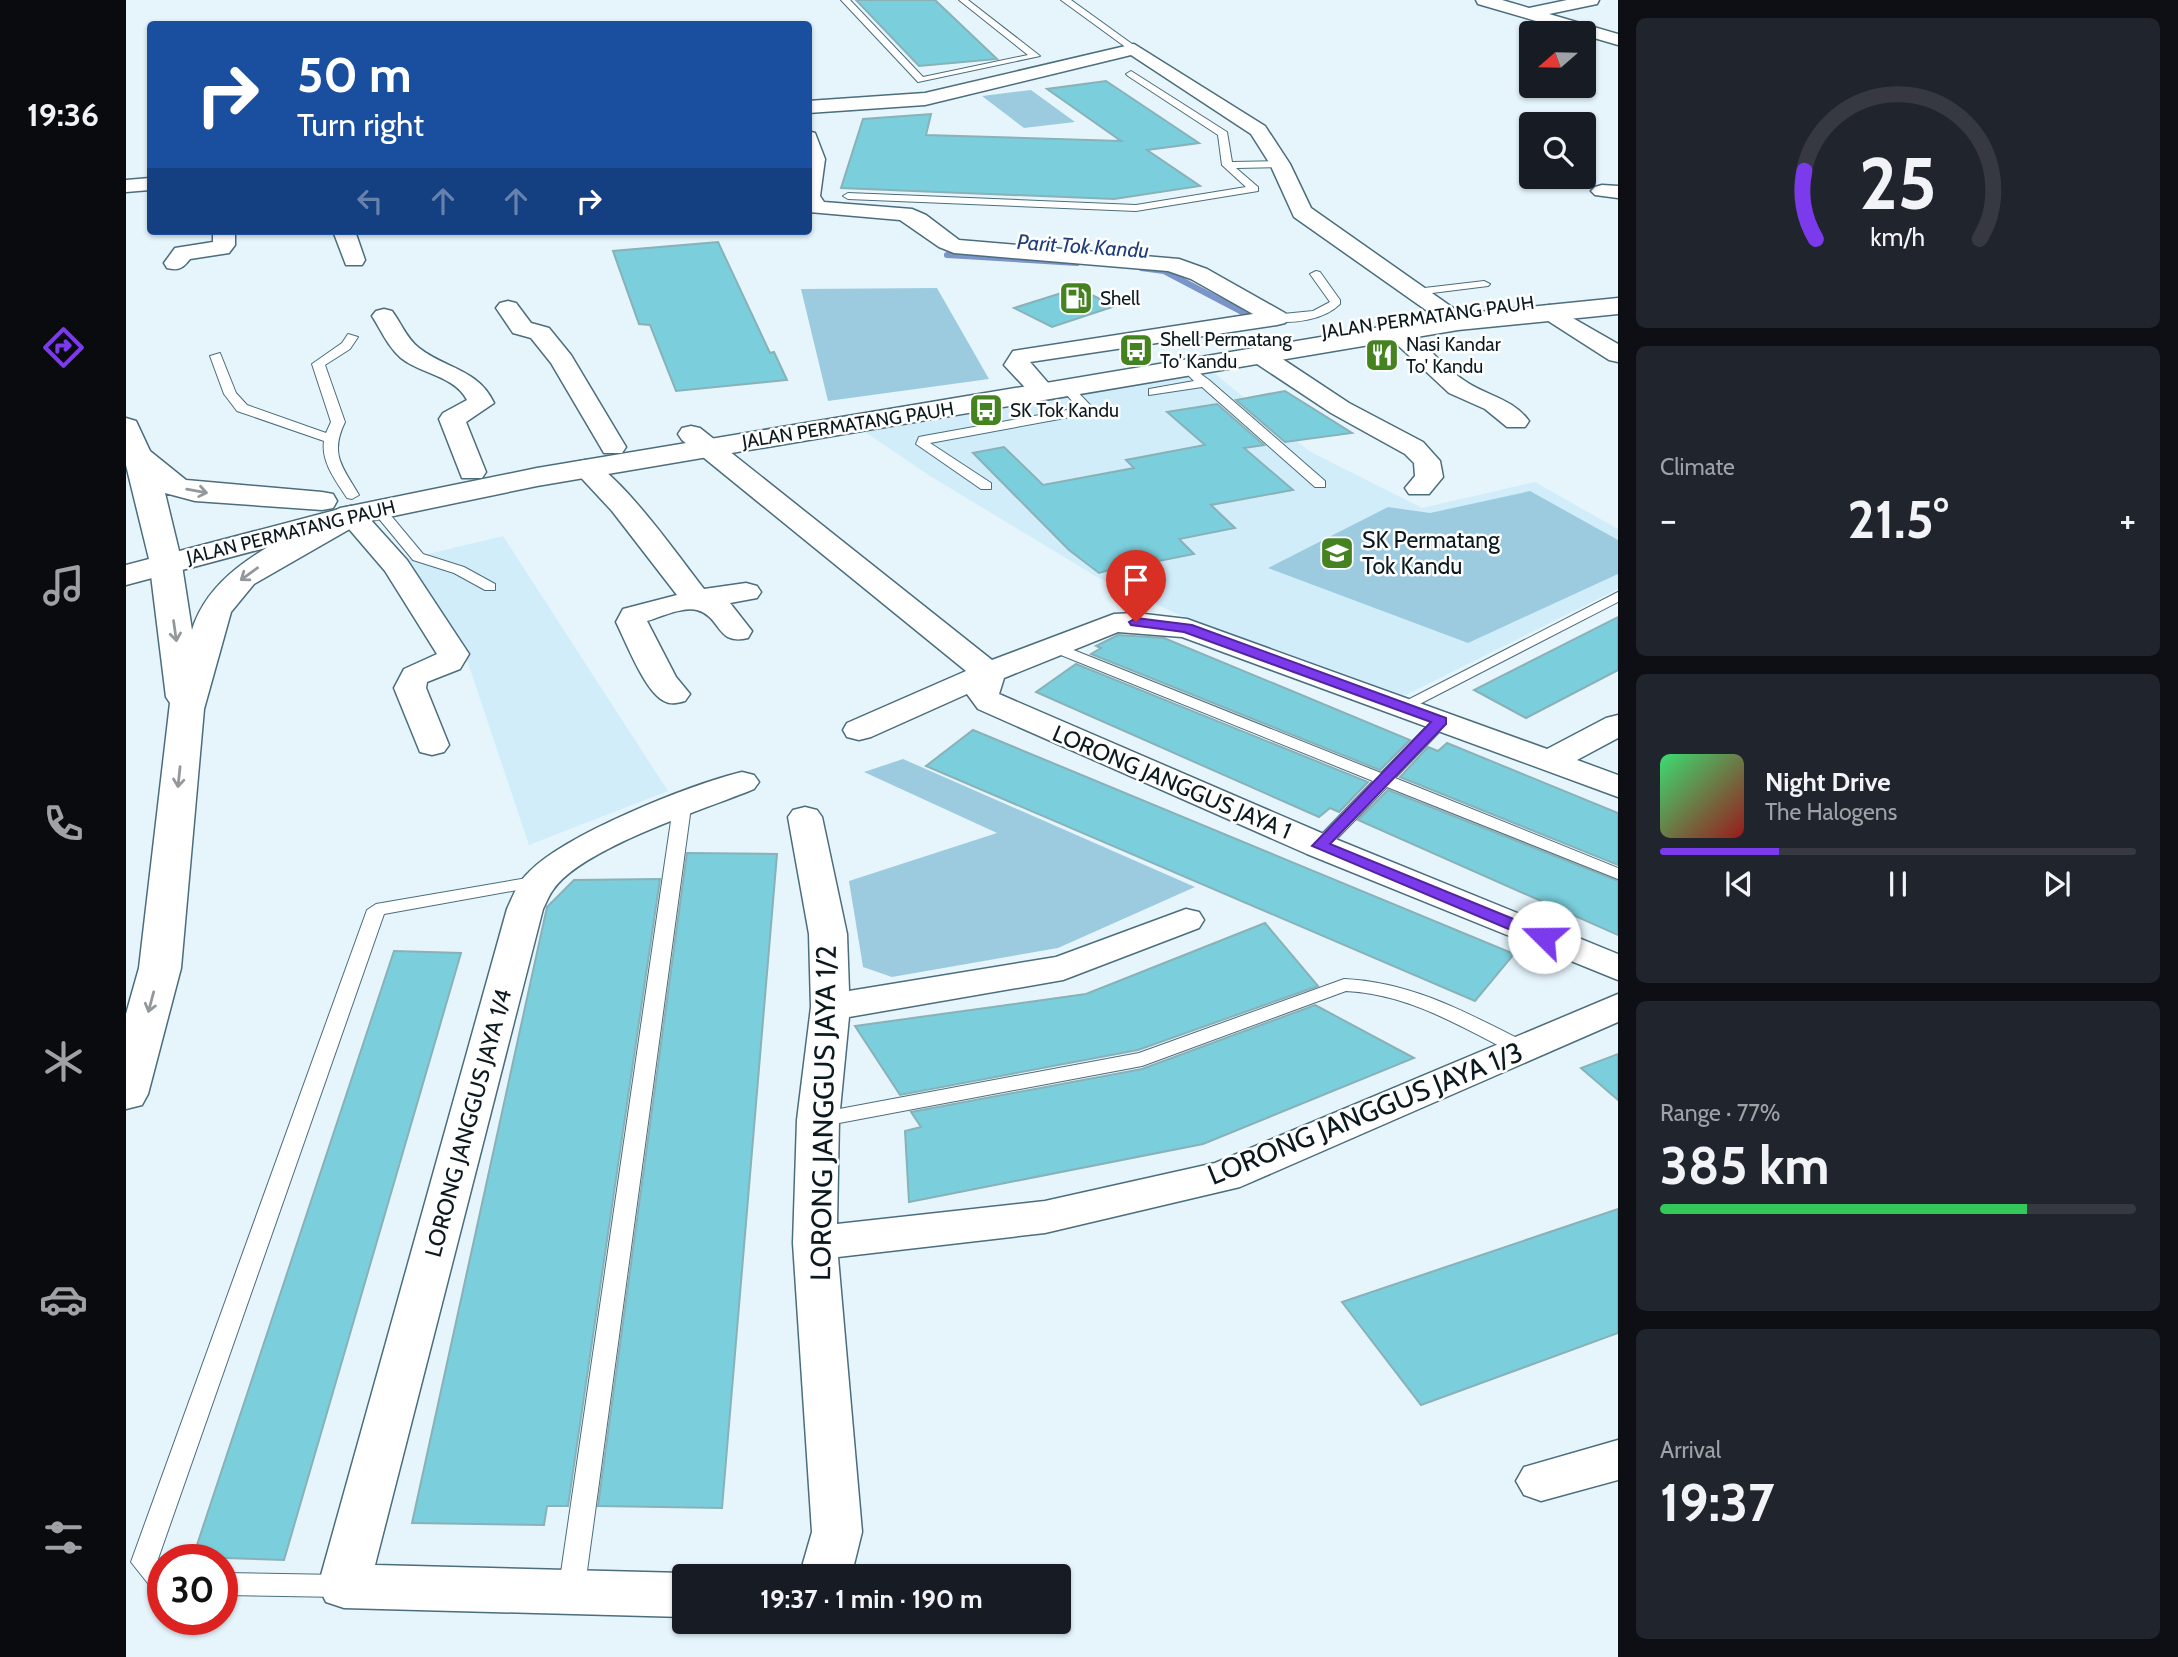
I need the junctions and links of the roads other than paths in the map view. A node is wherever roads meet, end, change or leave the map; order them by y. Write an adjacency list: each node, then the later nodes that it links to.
1 (845, 0): 2 (lane)
2 (963, 0)
3 (1065, 0): 8 (lane)
4 (1484, 0): 6 (street)
5 (1591, 0): 6 (street)
6 (1525, 15): 7 (street)
7 (1618, 40)
8 (1134, 49): 10 (street); 12 (street)
9 (1131, 74): 13 (lane)
10 (812, 107)
11 (812, 142): 14 (street)
12 (1280, 164): 13 (lane); 25 (street)
13 (1227, 165): 17 (lane)
14 (812, 182)
15 (147, 184): 16 (street)
16 (126, 186)
17 (848, 196)
18 (812, 201): 32 (street)
19 (224, 235): 22 (street)
20 (346, 235): 21 (street)
21 (355, 260)
22 (175, 263)
23 (1316, 274): 32 (lane)
24 (1483, 284): 25 (lane)
25 (1416, 292): 31 (street)
26 (1618, 294): 31 (main road, JALAN PERMATANG PAUH)
27 (1618, 306): 29 (main road, JALAN PERMATANG PAUH)
28 (508, 308): 46 (street)
29 (1550, 312): 31 (main road, JALAN PERMATANG PAUH); 37 (street)
30 (384, 316): 49 (street)
31 (1451, 317): 34 (main road, JALAN PERMATANG PAUH); 36 (main road, JALAN PERMATANG PAUH)
32 (1277, 318): 33 (street)
33 (1230, 325): 36 (street); 40 (street)
34 (1398, 332): 36 (main road, JALAN PERMATANG PAUH); 42 (street)
35 (352, 337): 44 (lane)
36 (1257, 349): 39 (main road, JALAN PERMATANG PAUH); 40 (main road, JALAN PERMATANG PAUH); 52 (street)
37 (1618, 355)
38 (216, 356): 44 (lane)
39 (1196, 376): 40 (main road, JALAN PERMATANG PAUH); 41 (lane); 50 (lane)
40 (1046, 386): 45 (main road, JALAN PERMATANG PAUH); 51 (lane)
41 (1154, 392)
42 (1516, 421)
43 (126, 426): 47 (main road)
44 (329, 438): 53 (lane)
45 (699, 441): 46 (main road, JALAN PERMATANG PAUH); 48 (main road, JALAN PERMATANG PAUH); 63 (street)
46 (613, 447): 49 (main road, JALAN PERMATANG PAUH)
47 (140, 457): 53 (main road, one-way to 53); 54 (main road)
48 (586, 468): 53 (main road, JALAN PERMATANG PAUH); 60 (street)
49 (472, 472): 53 (main road, JALAN PERMATANG PAUH)
50 (1320, 484)
51 (986, 486)
52 (1419, 488)
53 (351, 505): 54 (main road, JALAN PERMATANG PAUH); 57 (lane); 66 (main road, one-way to 66); 70 (street)
54 (164, 555): 55 (main road, JALAN PERMATANG PAUH); 56 (main road, JALAN PERMATANG PAUH); 66 (main road, one-way to 66)
55 (126, 556)
56 (126, 575)
57 (490, 587)
58 (746, 592): 60 (street)
59 (1618, 596): 65 (lane)
60 (696, 599): 61 (street); 64 (street)
61 (737, 631)
62 (1051, 646): 63 (street); 65 (street); 72 (lane)
63 (989, 674): 69 (street); 77 (street, LORONG JANGGUS JAYA 1)
64 (674, 694)
65 (1402, 707): 67 (street)
66 (186, 709): 85 (main road, one-way to 85)
67 (1441, 721): 71 (street); 72 (lane)
68 (1618, 725): 71 (street)
69 (859, 730)
70 (432, 745)
71 (1551, 761): 74 (street)
72 (1383, 781): 77 (lane); 78 (lane)
73 (742, 782): 75 (street, LORONG JANGGUS JAYA 1/4)
74 (1618, 787)
75 (682, 807): 79 (street, LORONG JANGGUS JAYA 1/4); 94 (lane)
76 (805, 817): 82 (street, LORONG JANGGUS JAYA 1/2)
77 (1320, 846): 81 (street, LORONG JANGGUS JAYA 1)
78 (1618, 874)
79 (539, 881): 90 (lane); 93 (street, LORONG JANGGUS JAYA 1/4)
80 (1186, 920): 82 (street)
81 (1618, 968)
82 (830, 1007): 86 (street, LORONG JANGGUS JAYA 1/2)
83 (1618, 1007): 84 (street, LORONG JANGGUS JAYA 1/3)
84 (1522, 1049): 86 (lane); 87 (street, LORONG JANGGUS JAYA 1/3)
85 (126, 1094)
86 (818, 1120): 87 (street, LORONG JANGGUS JAYA 1/2)
87 (815, 1243): 91 (street, LORONG JANGGUS JAYA 1/2)
88 (1618, 1460): 89 (street)
89 (1541, 1481)
90 (150, 1544)
91 (828, 1564)
92 (238, 1584): 93 (lane)
93 (344, 1586): 94 (street)
94 (571, 1593): 95 (street)
95 (672, 1595)

